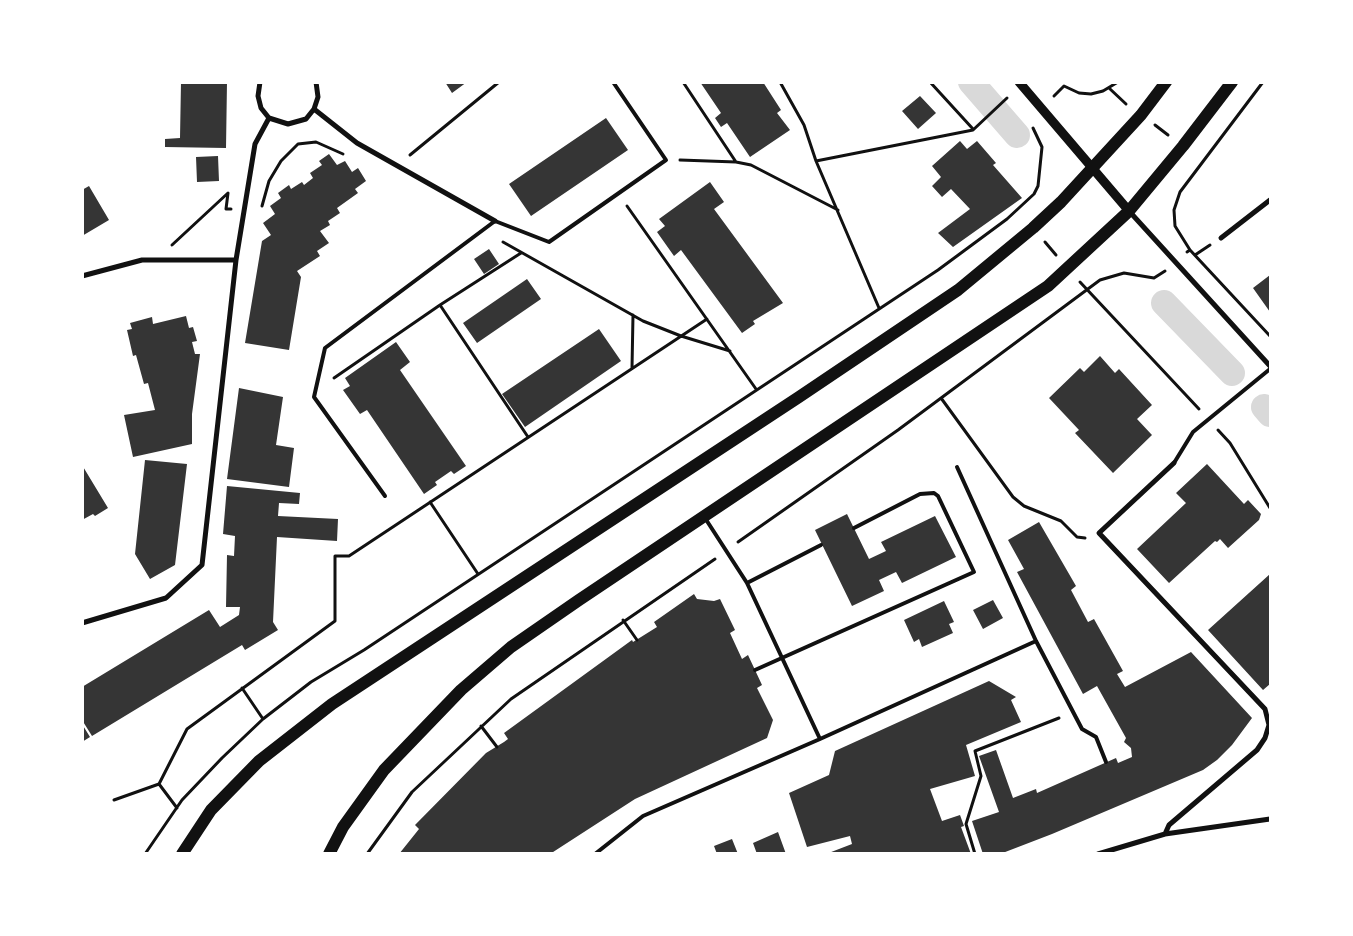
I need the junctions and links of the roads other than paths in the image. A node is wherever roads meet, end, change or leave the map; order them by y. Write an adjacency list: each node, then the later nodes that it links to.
1 (260, 82): 8 (street)
2 (316, 82): 7 (street)
3 (614, 82): 12 (lane)
4 (1019, 82): 9 (street)
5 (1166, 82): 9 (main road)
6 (1232, 82): 11 (main road)
7 (314, 109): 8 (street); 12 (street)
8 (270, 118): 14 (street)
9 (1093, 169): 11 (street); 32 (main road)
10 (1270, 200): 13 (street)
11 (1129, 211): 16 (street); 20 (main road)
12 (495, 221): 19 (lane)
13 (1221, 238)
14 (236, 260): 15 (street); 24 (street)
15 (82, 276)
16 (1270, 367): 17 (lane)
17 (1174, 463): 31 (street)
18 (958, 467): 25 (lane)
19 (385, 496)
20 (703, 515): 23 (lane); 33 (main road)
21 (854, 528): 26 (lane)
22 (821, 545): 23 (lane)
23 (747, 583): 26 (lane)
24 (82, 623)
25 (1036, 642): 28 (lane); 29 (lane)
26 (782, 656): 27 (lane); 28 (lane)
27 (754, 670)
28 (820, 739): 34 (lane)
29 (1106, 762)
30 (1270, 819): 31 (street)
31 (1165, 834): 35 (street)
32 (182, 854)
33 (329, 854)
34 (595, 854)
35 (1098, 854)

